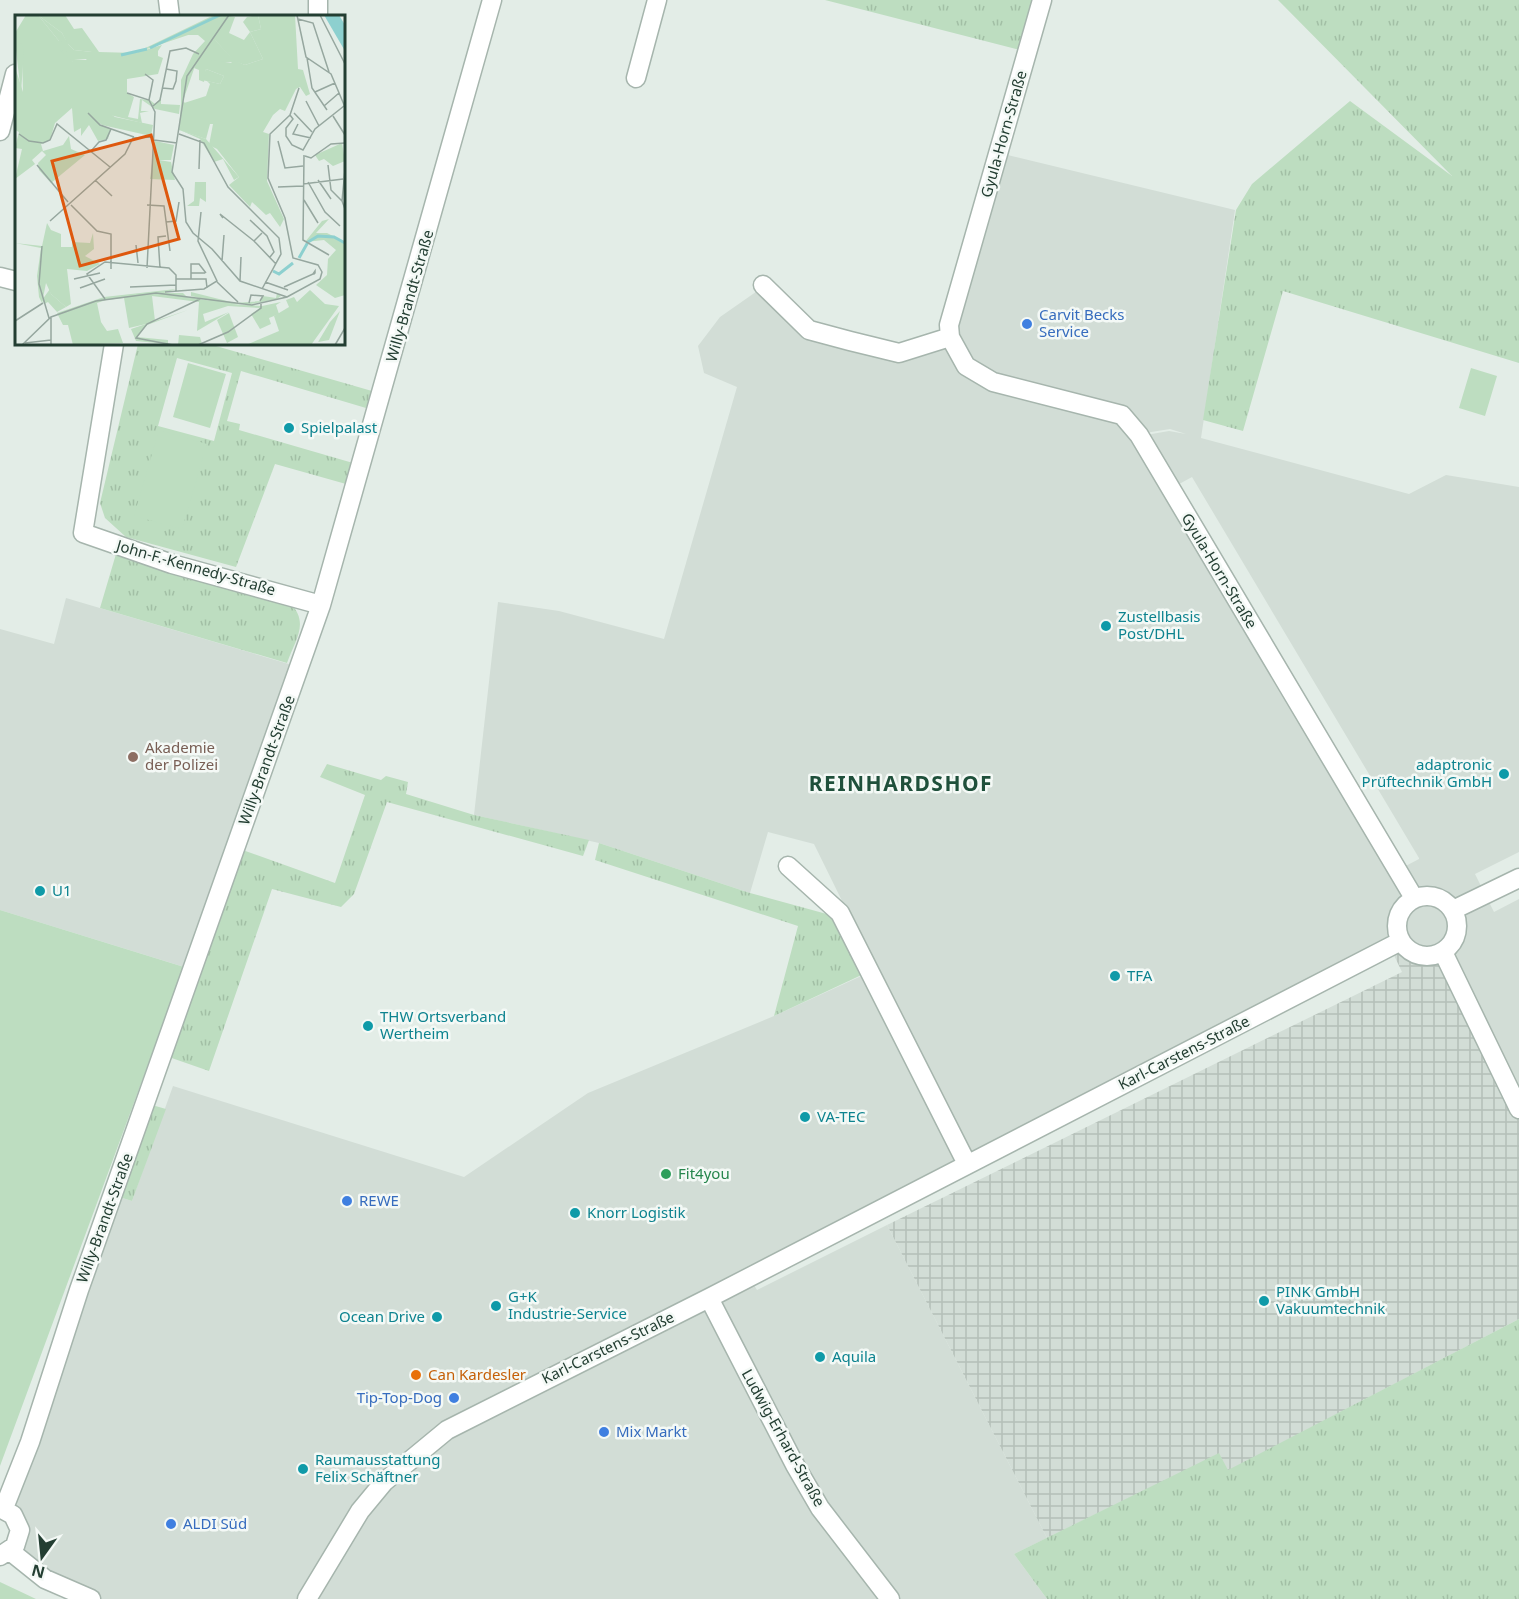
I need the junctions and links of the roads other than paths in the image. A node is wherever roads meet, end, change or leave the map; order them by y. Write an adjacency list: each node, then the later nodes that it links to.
1 (168, 0): 5 (street)
2 (492, 0): 14 (street, Willy-Brandt-Straße)
3 (657, 0): 7 (street)
4 (1042, 0): 12 (street, Gyula-Horn-Straße)
5 (170, 15)
6 (15, 74): 8 (street)
7 (636, 78)
8 (0, 131)
9 (0, 277): 10 (street)
10 (15, 281)
11 (764, 285): 12 (street)
12 (950, 337): 17 (street, Gyula-Horn-Straße)
13 (114, 345): 14 (street, John-F.-Kennedy-Straße)
14 (321, 605): 24 (street, Willy-Brandt-Straße)
15 (788, 866): 22 (street)
16 (1519, 878): 18 (street)
17 (1414, 898): 18 (street); 19 (street)
18 (1453, 909): 20 (street)
19 (1401, 941): 20 (street); 22 (street, Karl-Carstens-Straße)
20 (1443, 952): 21 (street)
21 (1519, 1109)
22 (968, 1164): 23 (street, Karl-Carstens-Straße)
23 (709, 1298): 27 (street, Karl-Carstens-Straße); 28 (street, Ludwig-Erhard-Straße)
24 (2, 1508): 25 (street)
25 (5, 1553): 26 (street)
26 (90, 1599)
27 (307, 1599)
28 (890, 1599)

